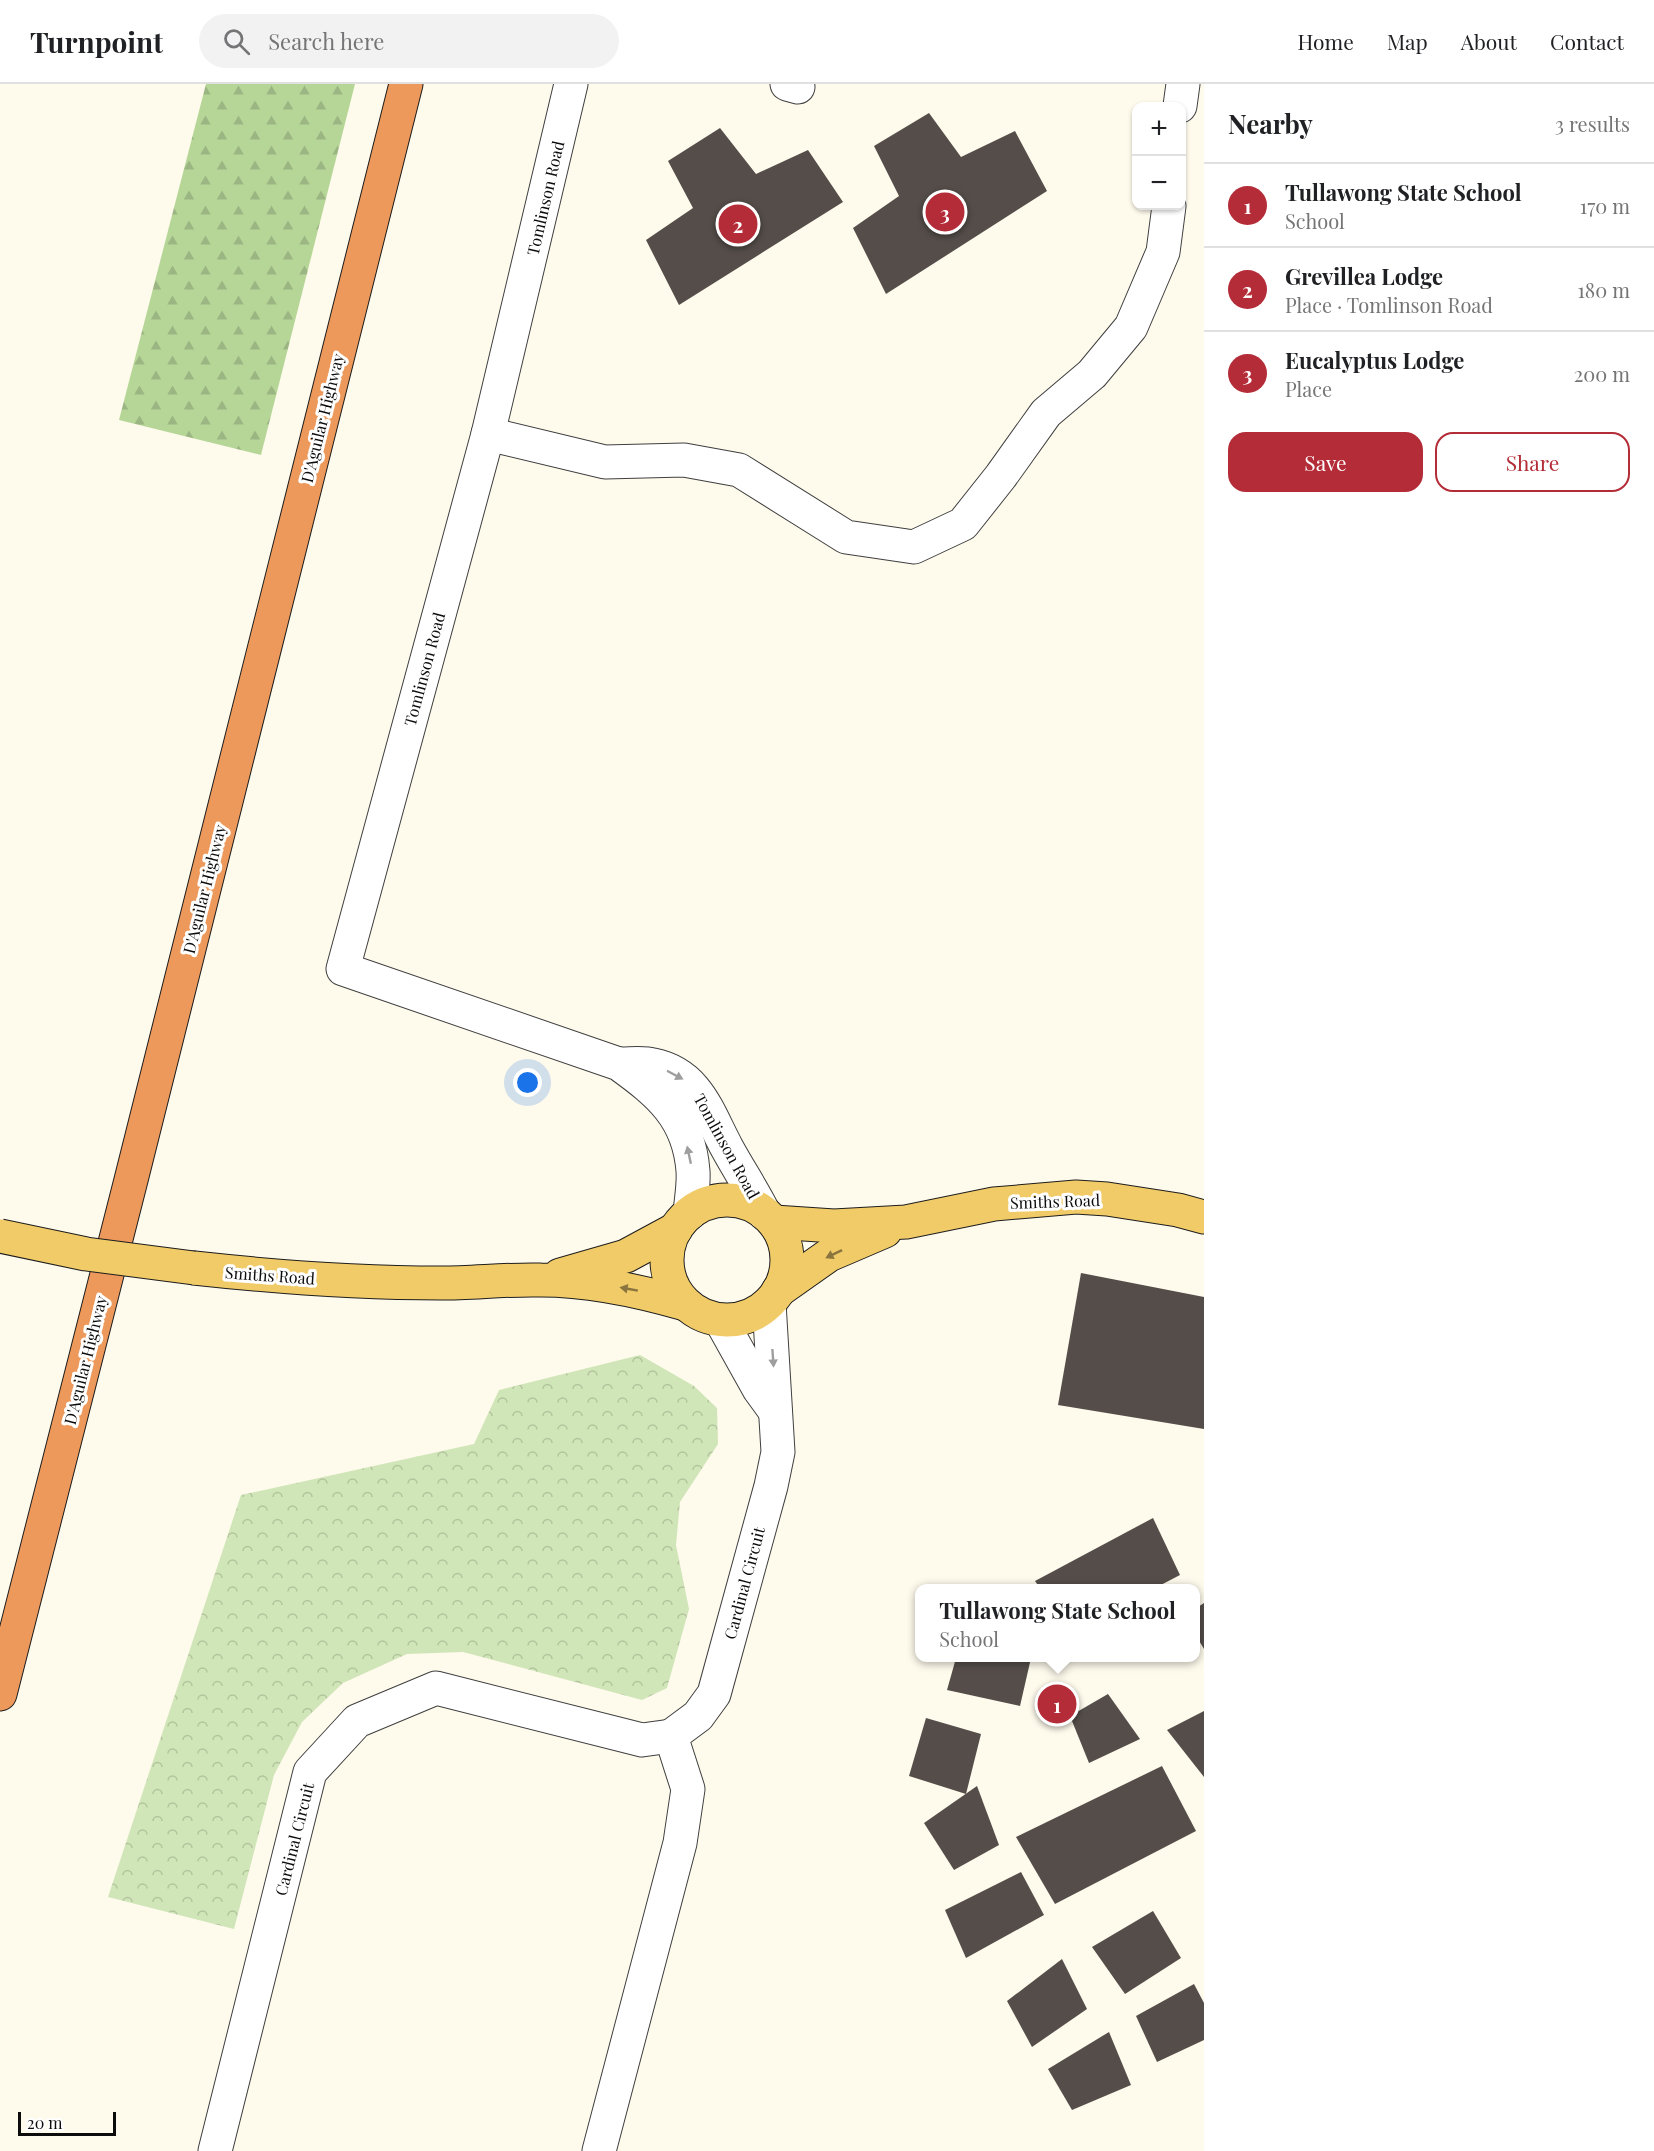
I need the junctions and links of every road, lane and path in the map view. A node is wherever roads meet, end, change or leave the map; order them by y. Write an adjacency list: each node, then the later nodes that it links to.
1 (406, 84): 18 (highway, D'Aguilar Highway)
2 (571, 84): 6 (street, Tomlinson Road)
3 (1183, 84): 4 (street)
4 (1181, 102)
5 (1168, 210): 6 (street)
6 (488, 434): 7 (street, Tomlinson Road)
7 (619, 1064): 8 (street, Tomlinson Road, one-way to 8); 10 (street, Tomlinson Road, one-way to 7)
8 (769, 1217): 10 (main road); 11 (main road, Smiths Road); 14 (main road)
9 (1204, 1217): 11 (main road, Smiths Road)
10 (683, 1221): 13 (main road, Smiths Road); 15 (main road)
11 (906, 1222): 14 (main road, Smiths Road, one-way to 14)
12 (0, 1236): 13 (main road, Smiths Road, bridge)
13 (543, 1280): 15 (main road, Smiths Road, one-way to 13)
14 (773, 1297): 16 (main road); 17 (street, Cardinal Circuit, one-way to 17)
15 (686, 1304): 16 (main road)
16 (721, 1321): 17 (street)
17 (776, 1412): 19 (street, Cardinal Circuit)
18 (0, 1694)
19 (671, 1736): 20 (street, Cardinal Circuit); 21 (street)
20 (215, 2151)
21 (599, 2151)

